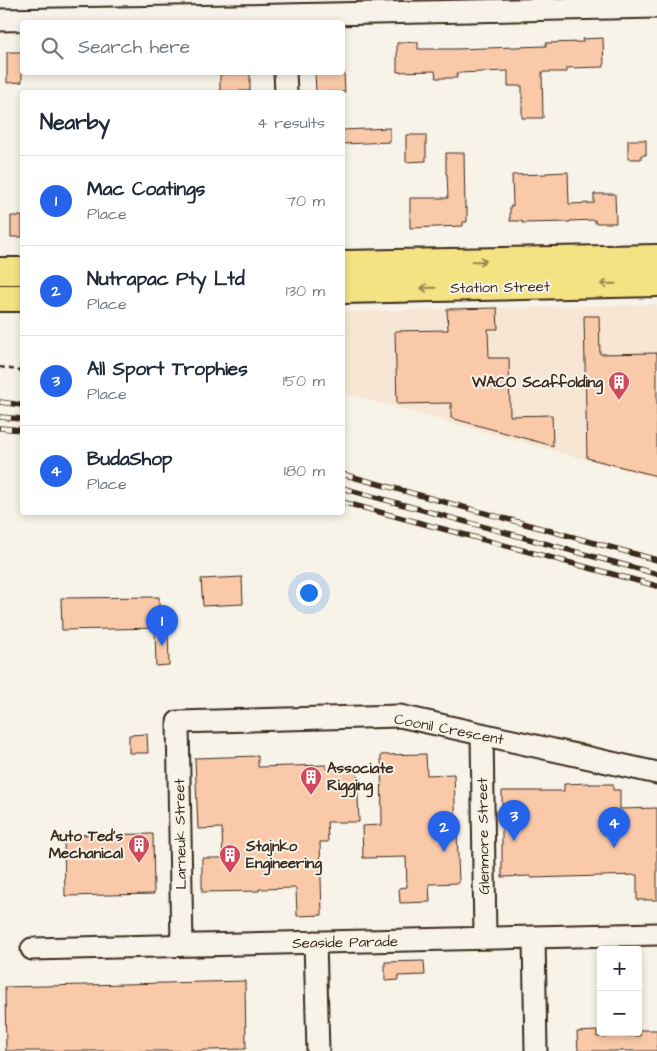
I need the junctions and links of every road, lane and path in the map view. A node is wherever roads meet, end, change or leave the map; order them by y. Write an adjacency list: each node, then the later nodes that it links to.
1 (508, 5): 2 (street); 3 (street)
2 (657, 7)
3 (284, 13): 4 (street)
4 (0, 20)
5 (285, 75): 6 (street)
6 (286, 90)
7 (657, 258): 8 (main road, Station Street, one-way to 7)
8 (345, 264)
9 (0, 271): 10 (main road)
10 (20, 271)
11 (657, 283): 12 (main road, Station Street, one-way to 12)
12 (345, 290)
13 (0, 298): 14 (main road)
14 (20, 298)
15 (0, 367): 16 (path)
16 (20, 371)
17 (178, 722): 18 (street, Coonil Crescent); 24 (street, Larneuk Street)
18 (482, 734): 19 (street, Coonil Crescent); 22 (street, Glenmore Street)
19 (657, 773)
20 (657, 934): 21 (street, Seaside Parade)
21 (534, 937): 22 (street, Seaside Parade); 27 (street)
22 (485, 938): 23 (street, Seaside Parade)
23 (315, 942): 24 (street, Seaside Parade); 26 (street)
24 (182, 946): 25 (street, Seaside Parade)
25 (32, 949)
26 (318, 1051)
27 (536, 1051)

